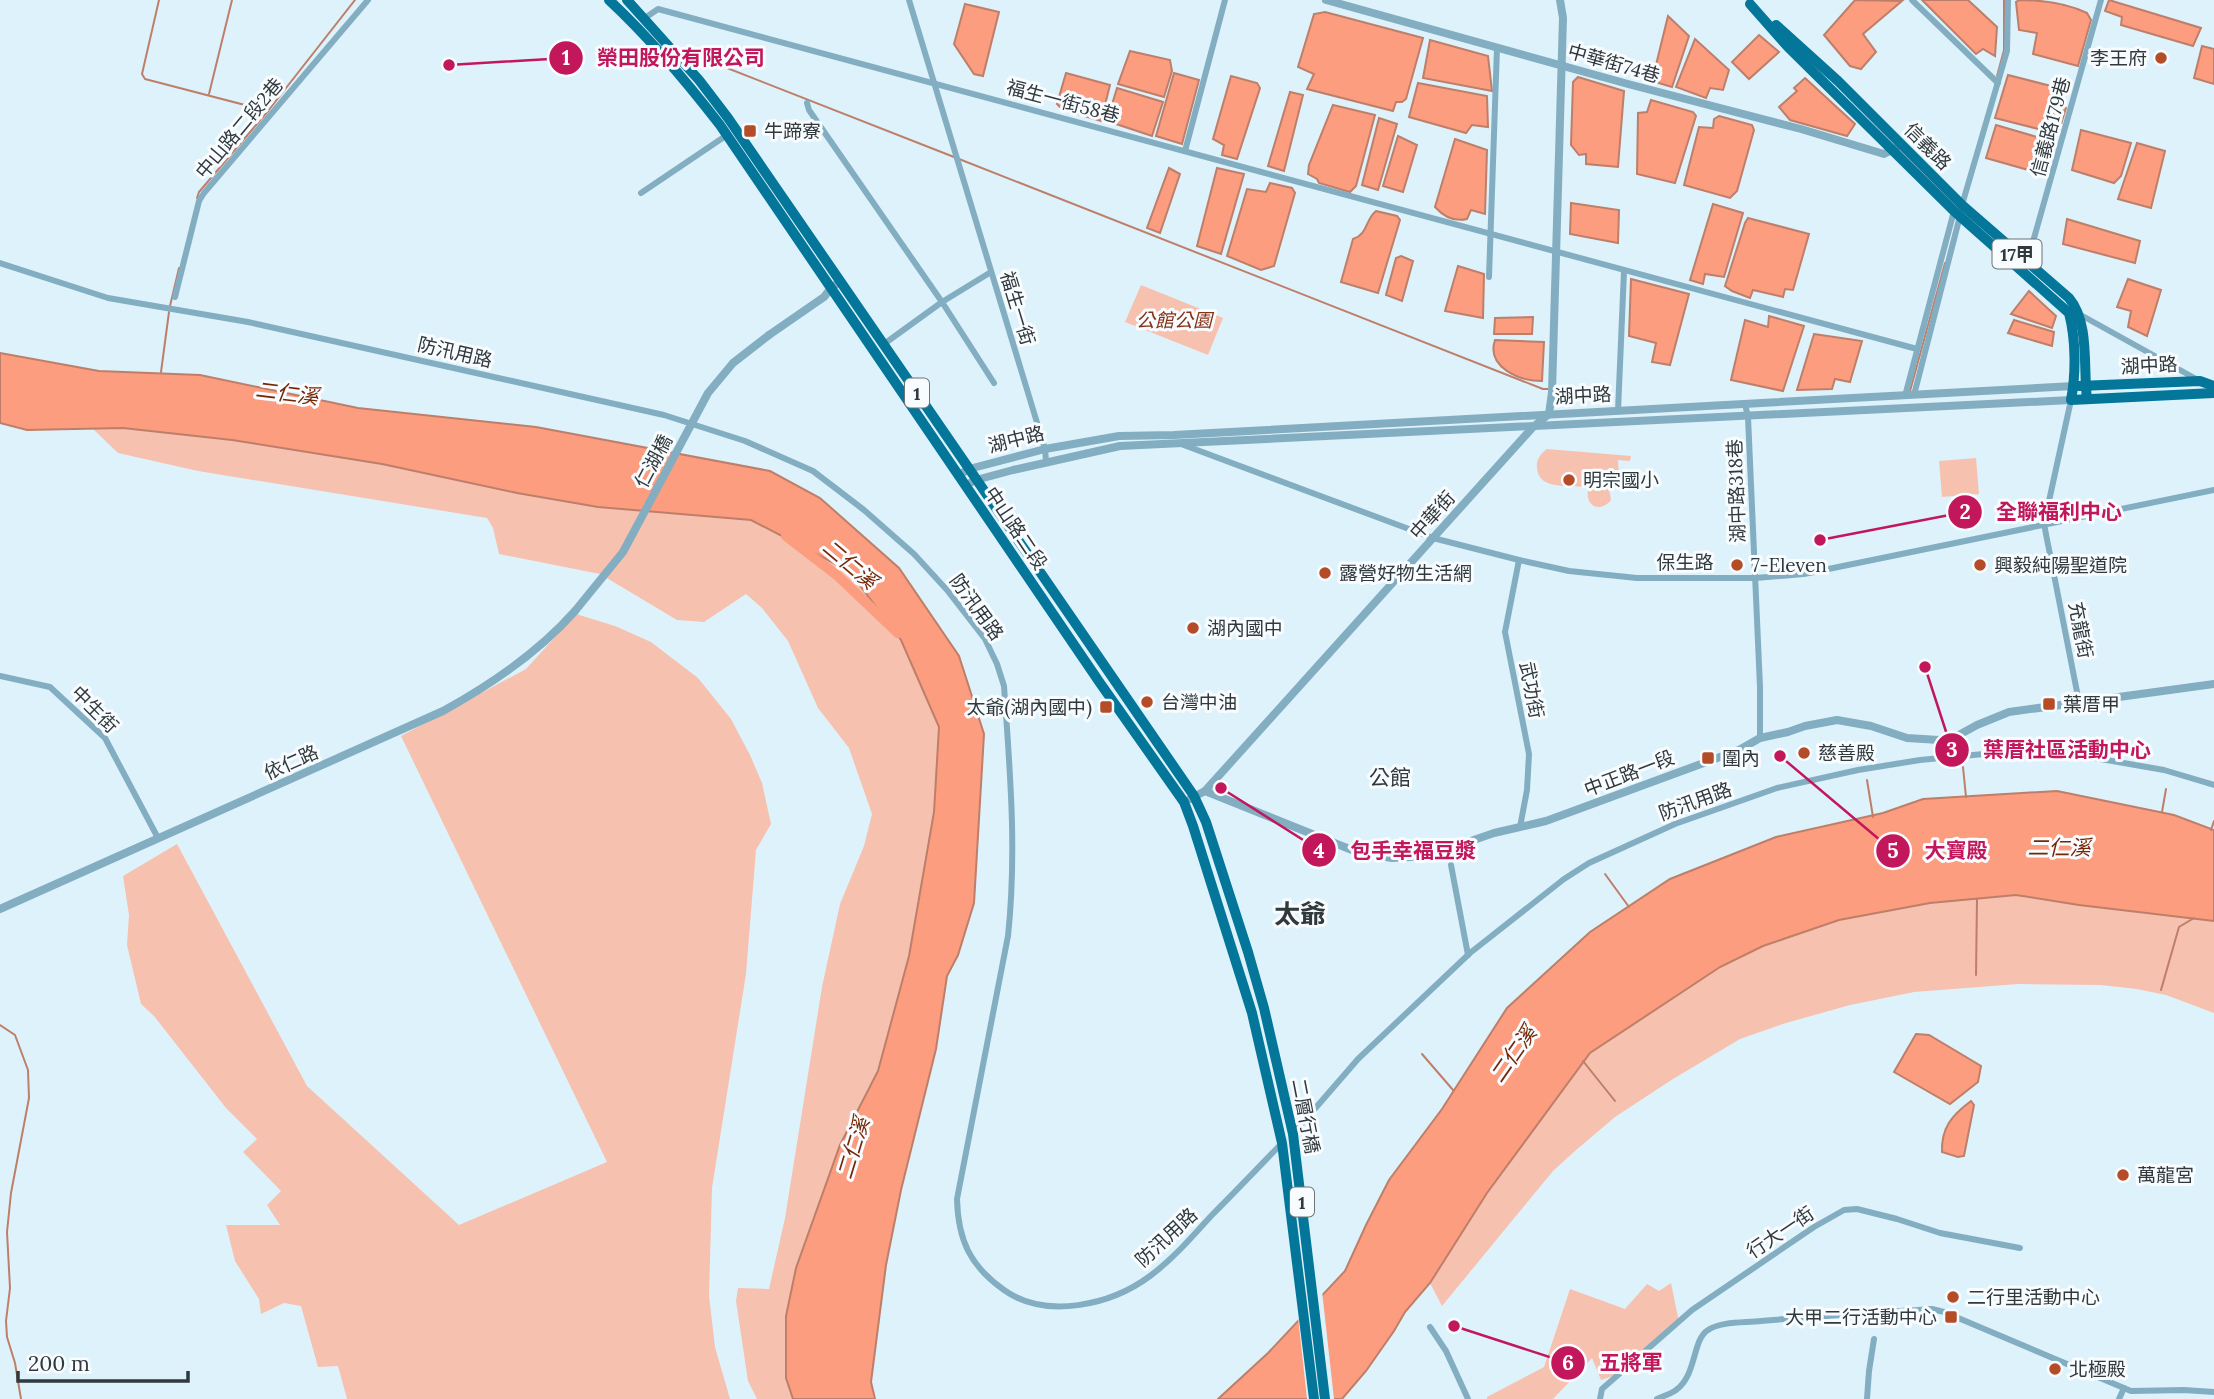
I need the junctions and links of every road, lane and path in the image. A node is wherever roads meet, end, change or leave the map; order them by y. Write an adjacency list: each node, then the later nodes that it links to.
1 (368, 0): 32 (street, 中山路二段2巷)
2 (609, 0): 18 (main road, 中山路二段 / 1)
3 (627, 0): 12 (main road, 中山路二段 / 1)
4 (909, 0): 15 (street)
5 (1225, 0): 20 (street)
6 (1326, 0): 13 (street, 中華街74巷)
7 (1560, 0): 14 (street)
8 (1912, 0): 16 (street)
9 (2008, 0): 16 (street)
10 (2101, 0): 26 (street, 信義路179巷)
11 (1750, 1): 19 (main road, 信義路 / 17甲)
12 (645, 18): 15 (street, 福生一街58巷); 30 (main road, 中山路二段 / 1)
13 (1497, 48): 14 (street, 中華街74巷); 23 (street)
14 (1561, 64): 19 (street, 中華街74巷); 24 (street)
15 (933, 82): 20 (street, 福生一街58巷); 28 (street, 福生一街)
16 (1998, 83): 22 (street)
17 (807, 103): 33 (street)
18 (727, 135): 21 (street); 31 (main road, 中山路二段 / 1)
19 (1897, 147): 22 (main road, 信義路 / 17甲)
20 (1185, 151): 23 (street)
21 (641, 193)
22 (1959, 211): 26 (main road, 信義路 / 17甲); 36 (street); 40 (main road, 信義路 / 17甲); 43 (street)
23 (1491, 233): 24 (street); 29 (street)
24 (1556, 252): 27 (street); 48 (street)
25 (0, 263): 78 (street, 防汛用路)
26 (2027, 263): 34 (main road, 信義路 / 17甲)
27 (1624, 271): 36 (street); 47 (street)
28 (991, 272): 33 (street); 53 (street, 福生一街)
29 (1489, 277)
30 (841, 282): 31 (street, 仁湖橋); 35 (main road, 中山路二段 / 1)
31 (831, 288): 55 (main road, 中山路二段 / 1); 62 (street, 仁湖橋, bridge)
32 (175, 297)
33 (942, 302): 35 (street); 39 (street)
34 (2079, 314): 38 (street, 信義路); 40 (main road, 17甲)
35 (884, 344): 55 (main road, 中山路二段 / 1)
36 (1917, 349): 43 (street)
37 (2214, 380): 38 (street, 湖中路)
38 (2200, 381): 40 (main road, 湖中路); 41 (main road, 信義路)
39 (994, 383)
40 (2080, 386): 43 (street, 湖中路); 44 (main road, 17甲); 45 (main road, 17甲)
41 (2214, 386)
42 (2214, 393): 44 (main road, 湖中路)
43 (1909, 395): 46 (street, 湖中路)
44 (2087, 399): 45 (main road, 湖中路)
45 (2071, 400): 49 (street, 湖中路); 58 (street)
46 (1745, 404): 47 (street, 湖中路); 49 (street, 湖中路318巷)
47 (1618, 411): 48 (street, 湖中路)
48 (1549, 414): 50 (street, 中華街); 51 (street, 湖中路)
49 (1748, 417): 50 (street, 湖中路); 61 (street, 湖中路318巷)
50 (1533, 427): 52 (street, 湖中路); 59 (street, 中華街)
51 (1174, 435): 52 (street); 53 (street, 湖中路)
52 (1179, 444): 54 (street, 湖中路); 59 (street, 保生路)
53 (1045, 449): 54 (street, 福生一街); 55 (street, 湖中路)
54 (1046, 461): 56 (street, 湖中路)
55 (964, 472): 56 (main road, 中山路二段 / 1)
56 (971, 482): 69 (main road, 中山路二段 / 1)
57 (2214, 490): 58 (street, 保生路)
58 (2044, 524): 61 (street, 保生路); 65 (street, 充龍街)
59 (1433, 538): 60 (street, 保生路); 68 (street, 中華街)
60 (1519, 560): 61 (street, 保生路); 70 (street, 武功街)
61 (1755, 578): 66 (street, 湖中路318巷)
62 (575, 611): 71 (street, 依仁路)
63 (0, 676): 71 (street, 中生街)
64 (2214, 684): 65 (street, 中正路一段)
65 (2079, 702): 66 (street, 中正路一段)
66 (1760, 738): 70 (street, 中正路一段)
67 (2214, 785): 74 (street, 防汛用路)
68 (1205, 791): 69 (street); 70 (street, 中正路一段)
69 (1189, 799): 75 (main road, 中山路二段 / 1); 76 (main road, 中山路二段 / 1)
70 (1520, 827)
71 (158, 838): 73 (street, 依仁路)
72 (1451, 865): 74 (street)
73 (0, 909)
74 (1468, 955): 77 (street, 防汛用路)
75 (1264, 1008): 77 (main road, 二層行橋 / 1)
76 (1252, 1013): 78 (main road, 二層行橋 / 1)
77 (1293, 1134): 85 (main road, 二層行橋 / 1)
78 (1282, 1143): 84 (main road, 二層行橋 / 1)
79 (2020, 1248): 87 (street, 行大一街)
80 (1430, 1327): 86 (street)
81 (1874, 1339): 89 (street)
82 (2124, 1388): 83 (street); 88 (street); 90 (street)
83 (2214, 1392)
84 (1314, 1399)
85 (1325, 1399)
86 (1468, 1399)
87 (1600, 1399)
88 (1657, 1399)
89 (1867, 1399)
90 (2119, 1399)

